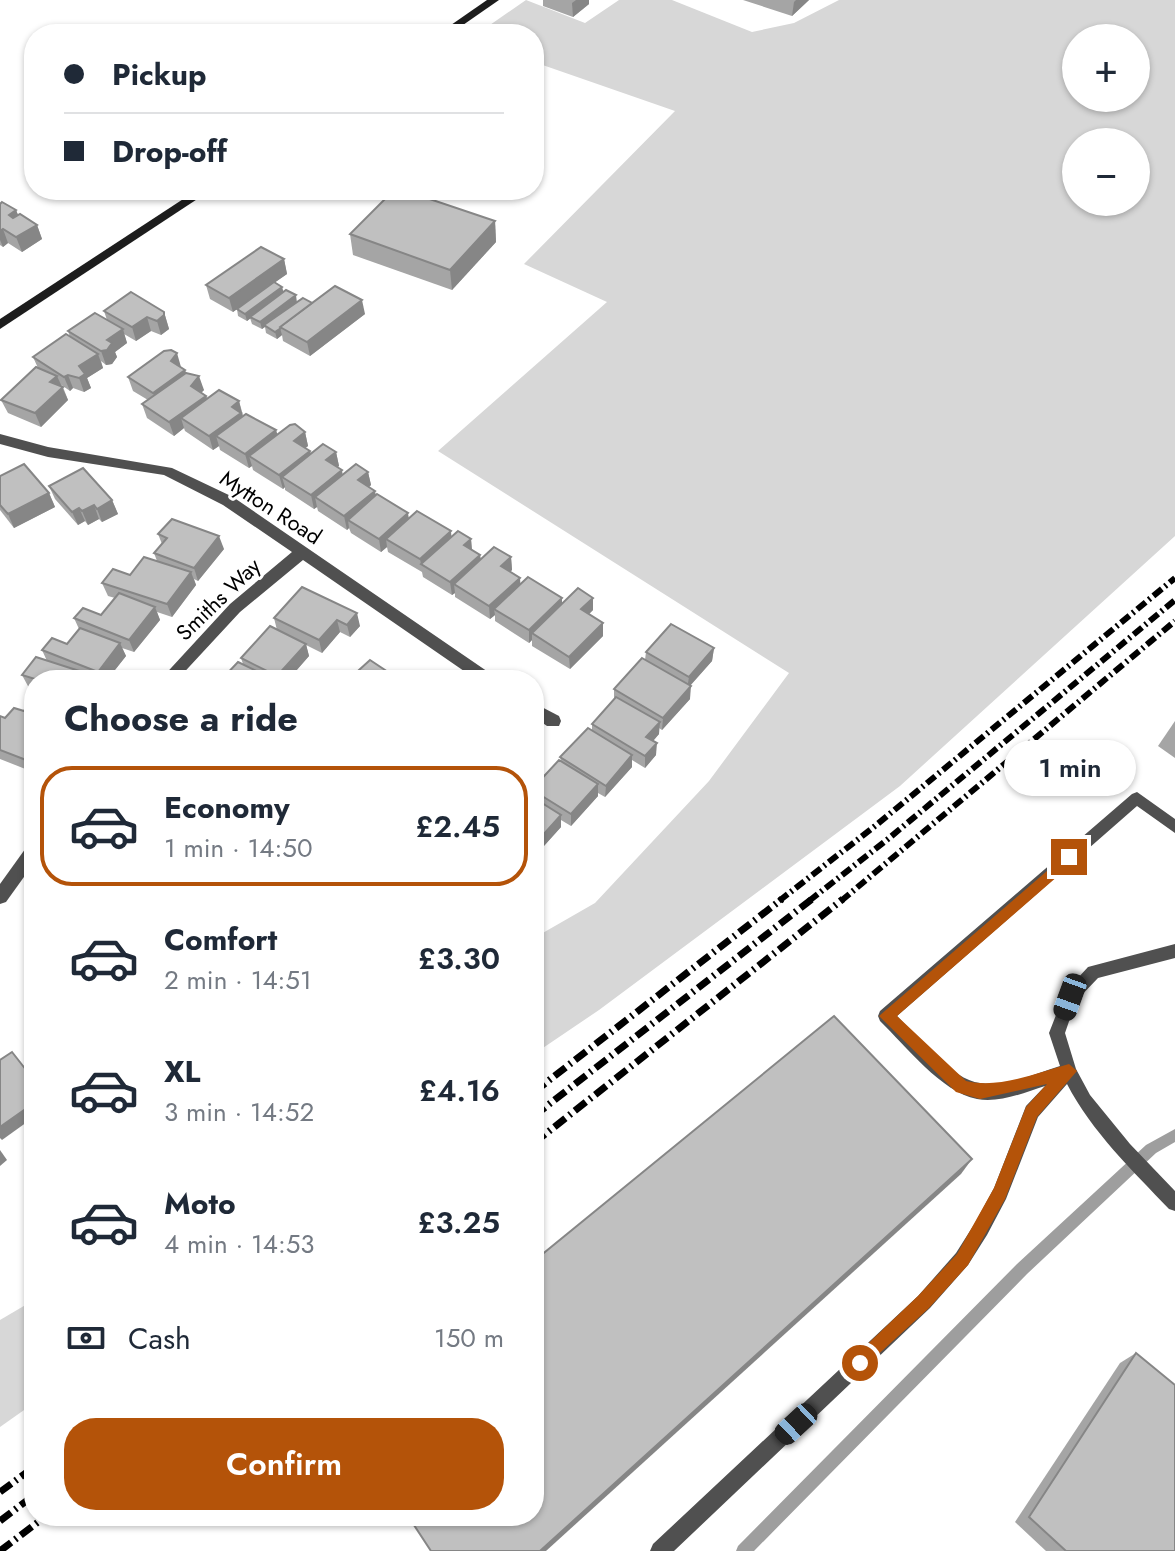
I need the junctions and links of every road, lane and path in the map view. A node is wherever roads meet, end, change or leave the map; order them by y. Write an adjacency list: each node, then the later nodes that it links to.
1 (494, 0): 2 (main road)
2 (458, 24)
3 (190, 200): 4 (main road)
4 (0, 325)
5 (0, 439): 6 (street, Mytton Road)
6 (301, 553): 7 (street, Smiths Way); 8 (street, Mytton Road)
7 (177, 670)
8 (474, 670)
9 (544, 715): 10 (street)
10 (553, 721)
11 (1175, 827): 15 (lane)
12 (24, 864): 13 (street)
13 (0, 897)
14 (1175, 951): 15 (lane)
15 (1069, 1071): 16 (lane); 17 (lane)
16 (1175, 1203)
17 (660, 1551)

